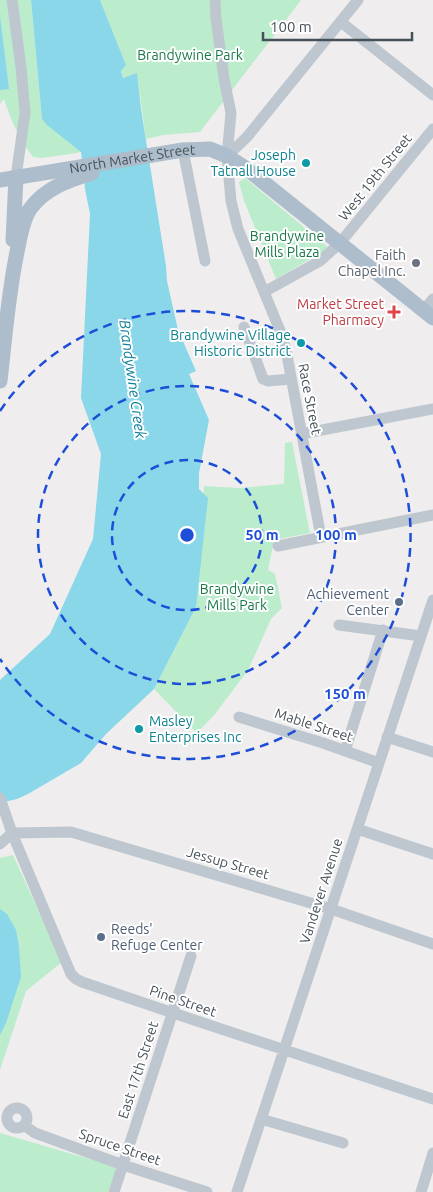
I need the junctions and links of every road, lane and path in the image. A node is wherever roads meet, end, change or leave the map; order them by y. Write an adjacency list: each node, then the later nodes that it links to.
1 (12, 0): 10 (street)
2 (215, 0): 8 (street, Race Street)
3 (358, 0): 4 (street)
4 (340, 22): 5 (street); 8 (street)
5 (433, 95)
6 (433, 129): 12 (street, West 19th Street)
7 (183, 150): 8 (main road, North Market Street); 9 (main road, North Market Street); 13 (street)
8 (227, 156): 12 (main road, North Market Street); 15 (street, Race Street)
9 (70, 174): 10 (main road, North Market Street); 14 (main road)
10 (16, 177): 11 (main road, North Market Street); 14 (main road)
11 (0, 180)
12 (340, 243): 15 (street, West 19th Street); 16 (main road, North Market Street)
13 (204, 261)
14 (14, 269): 17 (main road)
15 (264, 292): 19 (street, Race Street)
16 (430, 309)
17 (3, 326): 20 (main road)
18 (244, 327): 19 (street)
19 (291, 378): 22 (street, Race Street)
20 (0, 381)
21 (433, 409): 22 (street)
22 (301, 434): 24 (street, Race Street)
23 (433, 515): 24 (street)
24 (321, 537): 25 (street)
25 (278, 546)
26 (433, 600): 29 (street, Vandever Avenue)
27 (339, 625): 28 (street)
28 (383, 630): 29 (street); 32 (street)
29 (421, 636): 31 (street, Vandever Avenue)
30 (239, 717): 32 (street, Mable Street)
31 (387, 736): 33 (street); 34 (street, Vandever Avenue)
32 (345, 750): 34 (street, Mable Street)
33 (433, 752)
34 (379, 763): 36 (street, Vandever Avenue)
35 (0, 798): 37 (street, Pine Street)
36 (357, 829): 39 (street); 40 (street, Vandever Avenue)
37 (12, 834): 38 (street); 40 (street, Jessup Street); 43 (street, Pine Street)
38 (0, 844)
39 (433, 854)
40 (331, 909): 41 (street, Jessup Street); 44 (street, Vandever Avenue)
41 (433, 944)
42 (190, 956): 43 (street, East 17th Street)
43 (172, 1013): 44 (street, Pine Street); 50 (street, East 17th Street)
44 (284, 1050): 45 (street, Pine Street); 46 (street, Vandever Avenue)
45 (433, 1099)
46 (261, 1119): 48 (street); 53 (street, Vandever Avenue)
47 (25, 1126): 50 (street, Spruce Street)
48 (344, 1144)
49 (433, 1153): 54 (street)
50 (123, 1165): 51 (street, East 17th Street); 52 (street, Spruce Street)
51 (114, 1192)
52 (207, 1192)
53 (238, 1192)
54 (421, 1192)

